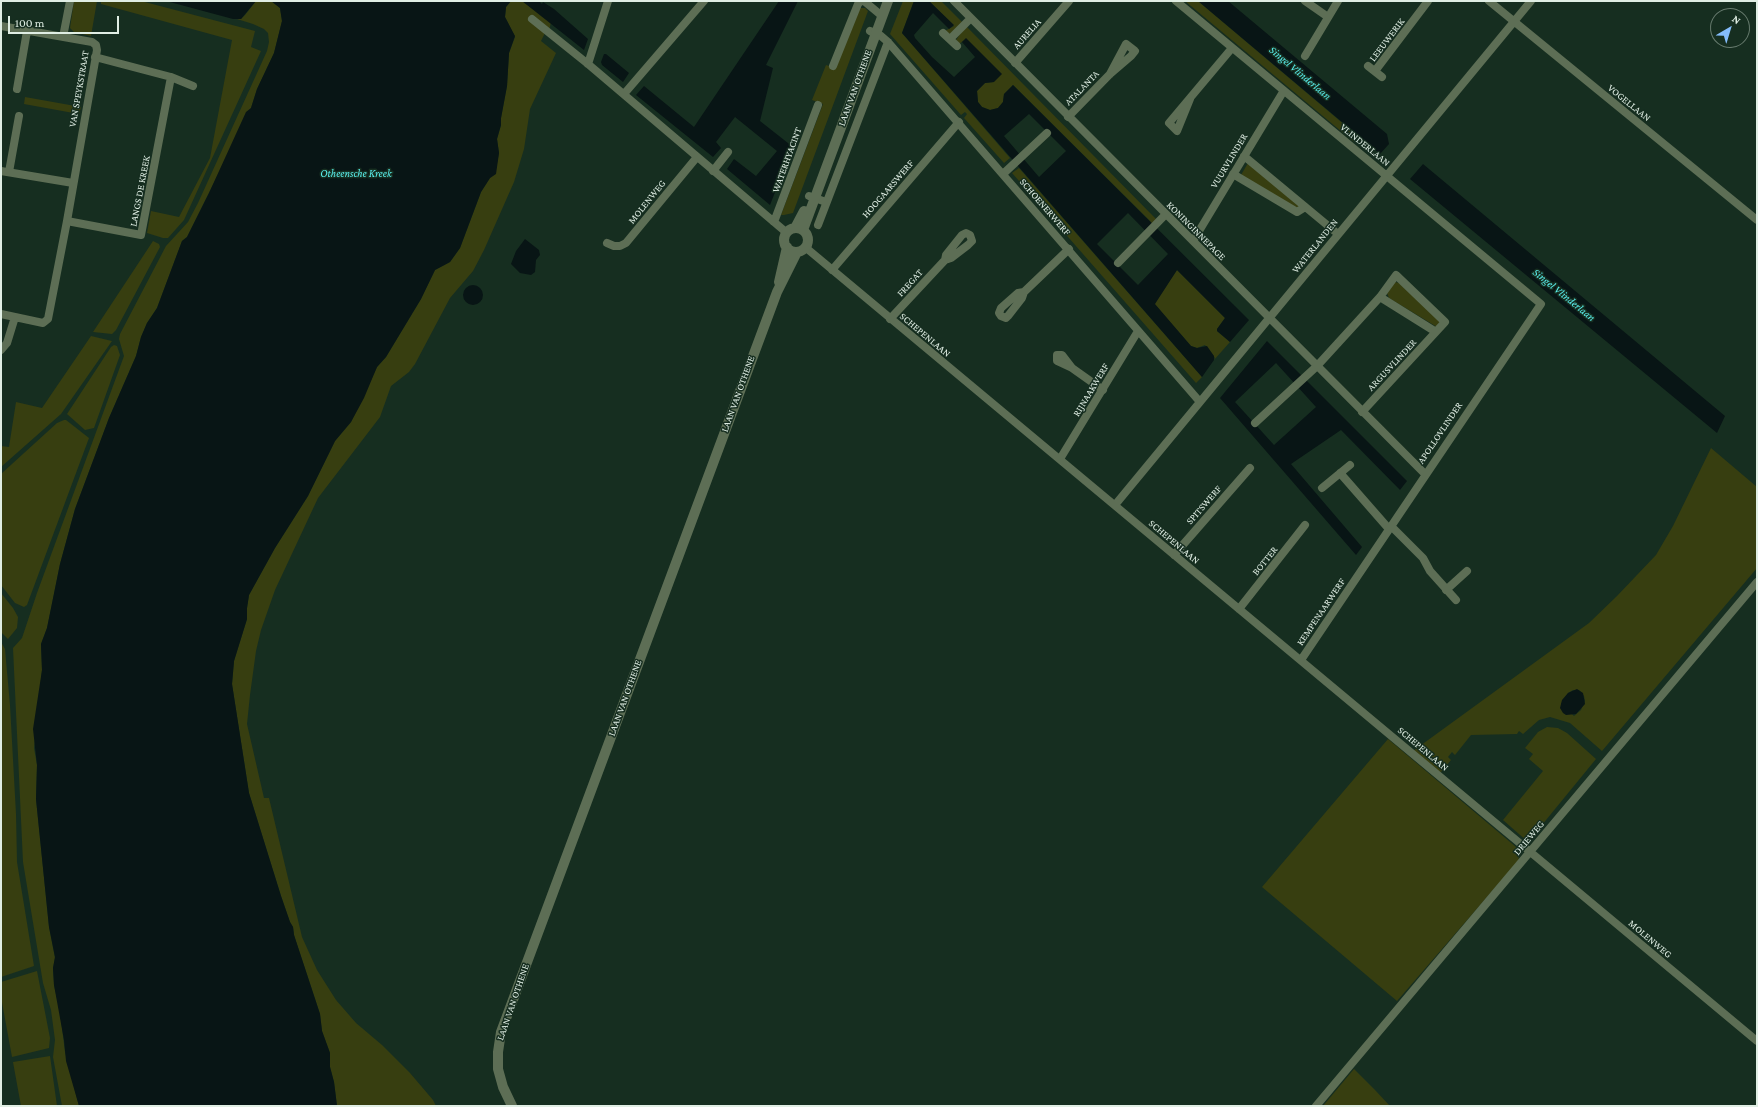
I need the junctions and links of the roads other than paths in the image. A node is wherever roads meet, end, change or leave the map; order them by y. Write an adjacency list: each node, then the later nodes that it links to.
1 (70, 1): 24 (street)
2 (608, 1): 32 (street)
3 (704, 1): 42 (street)
4 (862, 1): 15 (street); 33 (street)
5 (882, 1): 15 (street, LAAN VAN OTHENE)
6 (888, 1): 15 (street, LAAN VAN OTHENE)
7 (954, 1): 17 (street, KONINGINNEPAGE)
8 (1070, 1): 31 (street, AURELIA)
9 (1176, 1): 28 (street, VLINDERLAAN)
10 (1305, 1): 16 (street)
11 (1338, 1): 16 (street)
12 (1428, 1): 35 (street, LEEUWERIK)
13 (1489, 1): 19 (street, VOGELLAAN)
14 (1531, 1): 19 (street, WATERLANDEN)
15 (880, 15): 22 (street, LAAN VAN OTHENE)
16 (1328, 17): 29 (street)
17 (971, 18): 25 (street); 31 (street, KONINGINNEPAGE)
18 (532, 19): 32 (street)
19 (1514, 22): 56 (street, WATERLANDEN); 62 (street, VOGELLAAN)
20 (1, 26): 21 (street, VAN SPEYKSTRAAT)
21 (27, 31): 24 (street, VAN SPEYKSTRAAT); 40 (street)
22 (873, 32): 26 (street, SCHOENERWERF); 58 (street, LAAN VAN OTHENE)
23 (943, 33): 25 (street)
24 (63, 37): 30 (street, VAN SPEYKSTRAAT)
25 (950, 40): 27 (street)
26 (888, 42): 47 (street, SCHOENERWERF); 59 (street, LAAN VAN OTHENE)
27 (957, 46)
28 (1232, 48): 41 (street, VLINDERLAAN); 43 (street)
29 (1305, 56)
30 (95, 57): 37 (street); 57 (street, VAN SPEYKSTRAAT)
31 (1015, 62): 46 (street, KONINGINNEPAGE)
32 (588, 64): 42 (street)
33 (833, 66)
34 (1368, 66): 35 (street, LEEUWERIK)
35 (1375, 71): 38 (street, LEEUWERIK)
36 (1110, 74): 46 (street, ATALANTA)
37 (171, 77): 39 (street); 63 (street, LANGS DE KREEK)
38 (1382, 77)
39 (193, 86)
40 (17, 89)
41 (1283, 92): 50 (street, VUURVLINDER); 56 (street, VLINDERLAAN)
42 (624, 94): 51 (street)
43 (1190, 99)
44 (818, 105): 64 (street, WATERHYACINT)
45 (18, 116): 53 (street)
46 (1068, 117): 61 (street, KONINGINNEPAGE)
47 (959, 122): 54 (street, SCHOENERWERF); 75 (street, HOOGAARSWERF)
48 (1047, 133): 54 (street)
49 (728, 152): 52 (street)
50 (1244, 156): 55 (street, VUURVLINDER); 60 (street)
51 (697, 157): 52 (street); 69 (street, MOLENWEG)
52 (712, 171): 64 (street)
53 (3, 173): 57 (street)
54 (1003, 174): 72 (street, SCHOENERWERF)
55 (1233, 174): 60 (street); 68 (street, VUURVLINDER)
56 (1386, 175): 67 (street, WATERLANDEN); 79 (street, VLINDERLAAN)
57 (73, 183): 63 (street)
58 (812, 197): 59 (street); 66 (street, LAAN VAN OTHENE)
59 (826, 202): 65 (street, LAAN VAN OTHENE)
60 (1305, 207): 67 (street)
61 (1166, 214): 68 (street, KONINGINNEPAGE); 74 (street)
62 (1757, 220)
63 (67, 221): 81 (street)
64 (774, 222): 66 (street)
65 (818, 225)
66 (795, 230): 70 (street); 71 (street)
67 (1338, 234): 82 (street, WATERLANDEN)
68 (1193, 241): 82 (street, KONINGINNEPAGE)
69 (607, 243)
70 (787, 247): 71 (street); 76 (street, LAAN VAN OTHENE)
71 (801, 249): 75 (street, SCHEPENLAAN); 76 (street, LAAN VAN OTHENE)
72 (1068, 249): 77 (street); 84 (street, SCHOENERWERF)
73 (945, 260): 83 (street, FREGAT)
74 (1118, 263)
75 (832, 270): 83 (street, SCHEPENLAAN)
76 (776, 292): 112 (street, LAAN VAN OTHENE)
77 (1024, 292)
78 (1380, 297): 85 (street); 85 (street, ARGUSVLINDER); 87 (street, ARGUSVLINDER)
79 (1541, 304): 97 (street, APOLLOVLINDER)
80 (1, 314): 81 (street)
81 (15, 317): 86 (street)
82 (1269, 318): 87 (street, KONINGINNEPAGE); 90 (street, WATERLANDEN)
83 (890, 319): 93 (street, SCHEPENLAAN)
84 (1138, 331): 89 (street, RIJNAAKWERF); 90 (street, SCHOENERWERF)
85 (1436, 332): 91 (street, ARGUSVLINDER)
86 (1, 350)
87 (1317, 366): 91 (street, KONINGINNEPAGE); 92 (street, ARGUSVLINDER)
88 (1072, 368): 89 (street)
89 (1103, 390): 93 (street, RIJNAAKWERF)
90 (1200, 402): 99 (street, WATERLANDEN)
91 (1362, 412): 97 (street, KONINGINNEPAGE)
92 (1254, 423)
93 (1060, 459): 99 (street, SCHEPENLAAN)
94 (1350, 465): 96 (street)
95 (1250, 468): 102 (street, SPITSWERF)
96 (1340, 473): 98 (street); 101 (street)
97 (1425, 474): 101 (street, APOLLOVLINDER)
98 (1322, 488)
99 (1115, 505): 102 (street, SCHEPENLAAN)
100 (1305, 525): 108 (street, BOTTER)
101 (1390, 527): 104 (street, APOLLOVLINDER); 106 (street)
102 (1174, 555): 108 (street, SCHEPENLAAN)
103 (1467, 571): 106 (street)
104 (1358, 575): 109 (street, KEMPENAARWERF)
105 (1757, 582): 110 (street, DRIEWEG)
106 (1446, 590): 107 (street)
107 (1456, 600)
108 (1239, 609): 109 (street, SCHEPENLAAN)
109 (1300, 660): 110 (street, SCHEPENLAAN)
110 (1530, 852): 111 (street, MOLENWEG); 113 (street, DRIEWEG)
111 (1757, 1041)
112 (512, 1106)
113 (1316, 1106)

